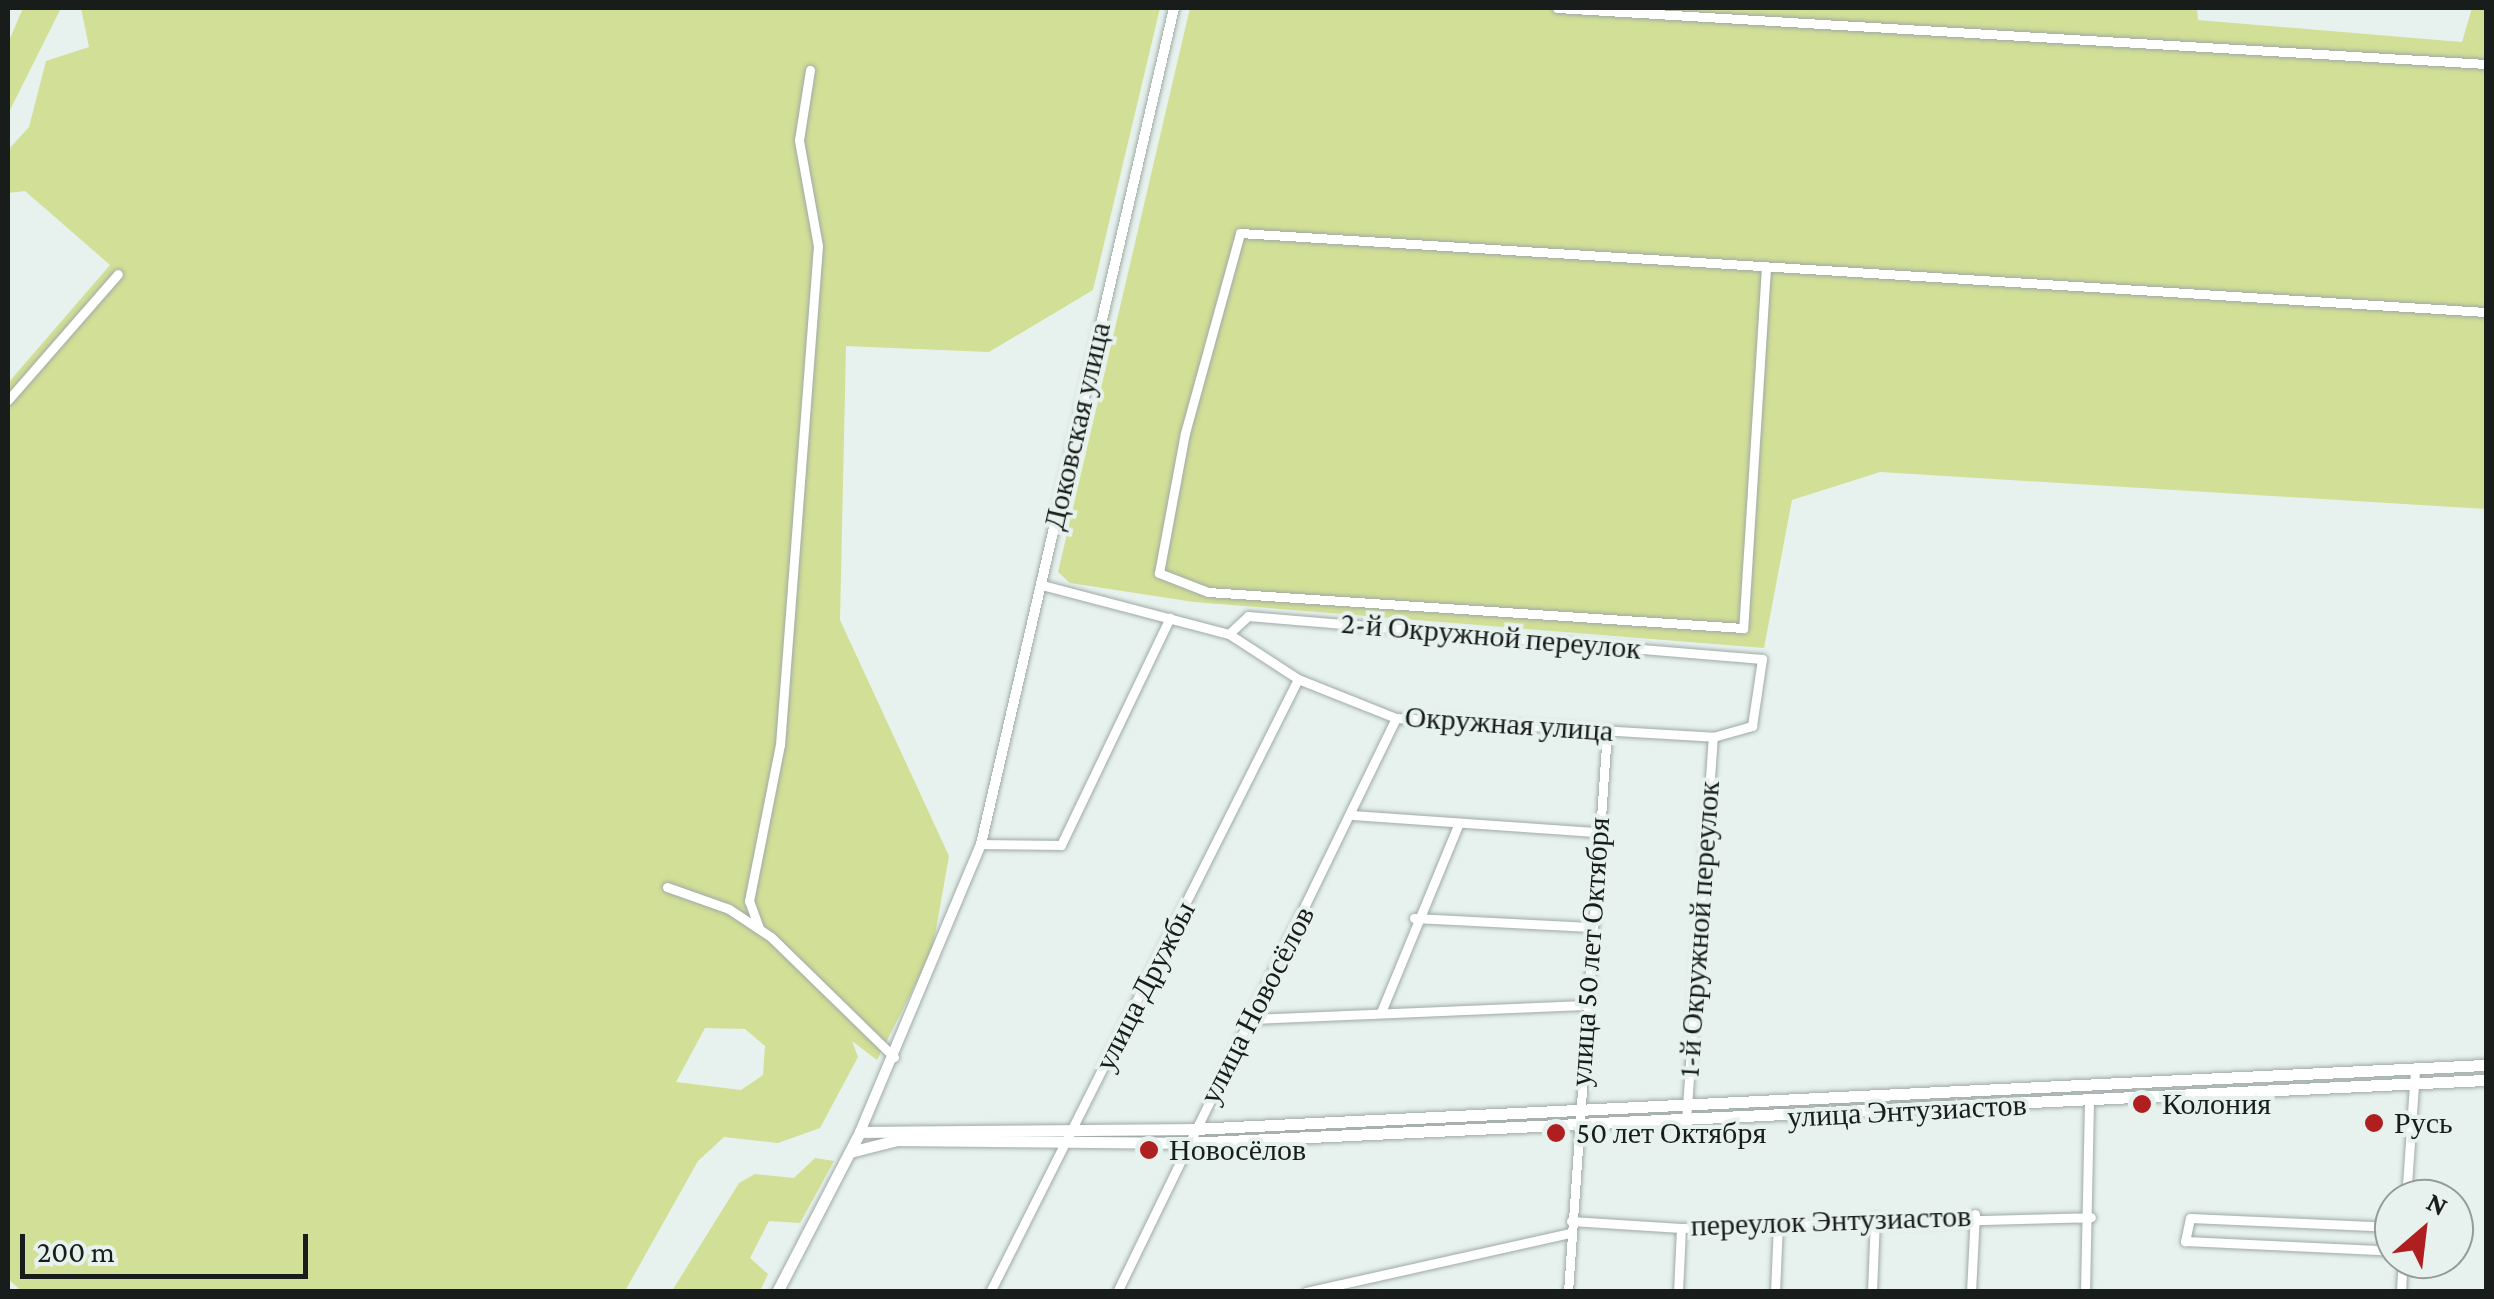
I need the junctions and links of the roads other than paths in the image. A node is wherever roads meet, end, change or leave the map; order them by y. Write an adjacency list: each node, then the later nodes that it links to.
1 (1174, 8): 9 (street, Доковская улица)
2 (1557, 8): 3 (street)
3 (2486, 64)
4 (810, 70): 23 (street)
5 (1766, 267): 5 (street); 7 (street)
6 (118, 274): 8 (street)
7 (2486, 312)
8 (8, 400)
9 (1042, 584): 10 (street, Окружная улица); 20 (street, Доковская улица)
10 (1170, 618): 11 (street, Окружная улица); 20 (street)
11 (1228, 634): 12 (street, 2-й Окружной переулок); 13 (street, Окружная улица)
12 (1762, 660): 16 (street, Окружная улица)
13 (1298, 678): 14 (street, Окружная улица); 40 (street, улица Дружбы)
14 (1396, 718): 15 (street, Окружная улица); 17 (street, улица Новосёлов)
15 (1607, 732): 16 (street, Окружная улица); 19 (street, улица 50 лет Октября)
16 (1713, 737): 34 (street, 1-й Окружной переулок)
17 (1353, 814): 18 (street); 27 (street, улица Новосёлов)
18 (1458, 824): 19 (street); 22 (street)
19 (1597, 832): 24 (street, улица 50 лет Октября)
20 (981, 844): 28 (street, Доковская улица)
21 (667, 887): 23 (street)
22 (1414, 918): 24 (street); 26 (street)
23 (759, 928): 28 (street)
24 (1591, 928): 25 (street, улица 50 лет Октября)
25 (1586, 1005): 26 (street); 35 (street, улица 50 лет Октября)
26 (1380, 1012): 27 (street)
27 (1250, 1018): 38 (street, улица Новосёлов)
28 (894, 1057): 39 (street, Доковская улица)
29 (2486, 1065): 30 (main road, улица Энтузиастов)
30 (2415, 1069): 32 (street); 34 (main road, улица Энтузиастов)
31 (2486, 1080): 32 (main road, улица Энтузиастов)
32 (2412, 1083): 33 (main road, улица Энтузиастов); 43 (street)
33 (2089, 1102): 36 (main road, улица Энтузиастов); 45 (street)
34 (1687, 1106): 35 (main road, улица Энтузиастов); 36 (street, 1-й Окружной переулок)
35 (1578, 1112): 37 (street, улица 50 лет Октября); 38 (main road, улица Энтузиастов)
36 (1686, 1121): 37 (main road, улица Энтузиастов)
37 (1575, 1126): 41 (main road, улица Энтузиастов); 47 (street, улица 50 лет Октября)
38 (1194, 1129): 40 (main road, улица Энтузиастов); 41 (street, улица Новосёлов)
39 (860, 1132): 40 (main road, улица Энтузиастов); 42 (main road, Доковская улица)
40 (1069, 1136): 41 (main road, улица Энтузиастов); 42 (main road, улица Энтузиастов); 54 (street, улица Дружбы)
41 (1188, 1143): 55 (street, улица Новосёлов)
42 (850, 1152): 53 (main road, Доковская улица)
43 (2407, 1179)
44 (1975, 1214): 45 (street, переулок Энтузиастов); 46 (street, переулок Энтузиастов); 61 (street)
45 (2092, 1217): 62 (street)
46 (1875, 1218): 48 (street, переулок Энтузиастов); 60 (street)
47 (1572, 1221): 50 (street, переулок Энтузиастов); 51 (street, улица 50 лет Октября)
48 (1778, 1224): 50 (street, переулок Энтузиастов); 59 (street)
49 (2374, 1226): 52 (street)
50 (1681, 1228): 58 (street)
51 (1571, 1233): 56 (street); 57 (street, улица 50 лет Октября)
52 (2374, 1250)
53 (777, 1292)
54 (990, 1292)
55 (1117, 1292)
56 (1306, 1292)
57 (1568, 1292)
58 (1678, 1292)
59 (1775, 1292)
60 (1872, 1292)
61 (1971, 1292)
62 (2085, 1292)

